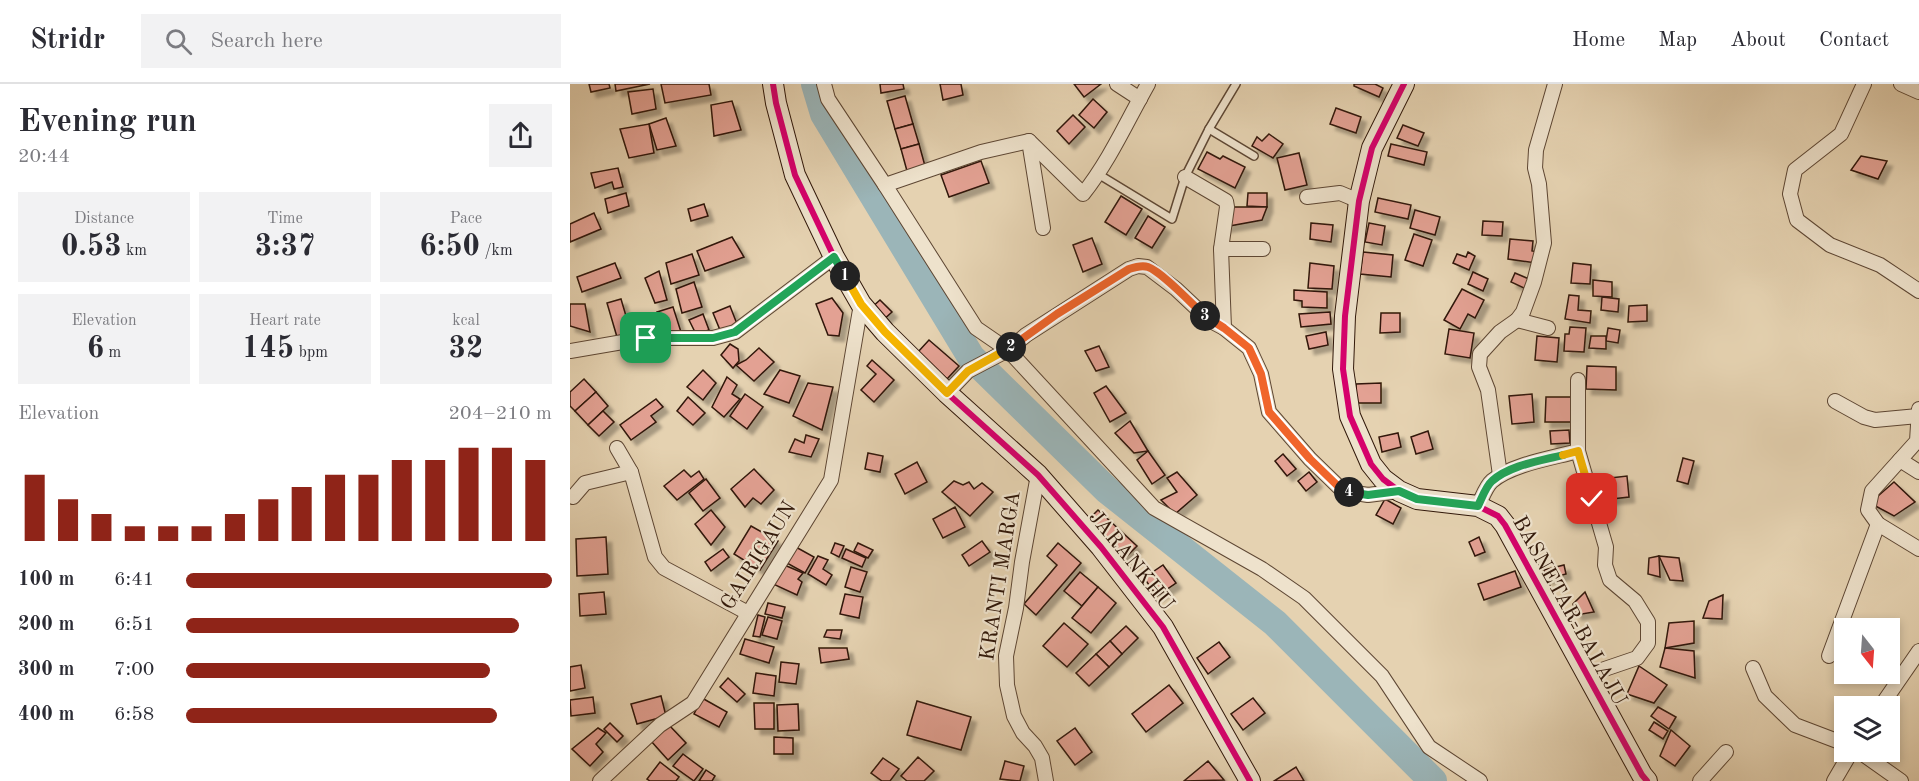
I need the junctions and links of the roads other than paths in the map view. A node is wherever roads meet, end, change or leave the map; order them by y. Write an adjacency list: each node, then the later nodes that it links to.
1 (773, 84): 23 (street, JARANKHU)
2 (824, 84): 17 (street)
3 (1118, 84): 11 (street)
4 (1148, 84): 11 (street)
5 (1236, 84): 12 (lane)
6 (1404, 84): 19 (street, BASNETAR-BALAJU)
7 (1555, 84): 26 (street)
8 (1864, 84): 24 (street)
9 (1900, 84): 10 (street)
10 (1919, 92)
11 (1140, 99): 15 (street)
12 (1209, 129): 14 (lane); 16 (lane)
13 (1029, 141): 15 (street); 17 (street); 20 (street)
14 (1254, 156)
15 (1098, 174): 16 (lane)
16 (1185, 177): 21 (street)
17 (885, 185): 29 (street)
18 (1307, 197): 19 (street)
19 (1359, 201): 42 (street, BASNETAR-BALAJU)
20 (1043, 228)
21 (1221, 249): 22 (street); 27 (street)
22 (1263, 249)
23 (834, 257): 25 (street, JARANKHU); 30 (street)
24 (1919, 291)
25 (861, 304): 32 (street, JARANKHU); 47 (street, GAIRIGAUN)
26 (1517, 320): 28 (street); 41 (street)
27 (1224, 328): 29 (street); 42 (street)
28 (1548, 328)
29 (1008, 350): 32 (street); 60 (street)
30 (570, 351)
31 (1578, 380): 36 (street)
32 (947, 393): 40 (street, JARANKHU)
33 (1835, 401): 34 (street)
34 (1918, 413): 37 (street)
35 (617, 448): 38 (street)
36 (1578, 451): 41 (street); 51 (street)
37 (1900, 460): 39 (street); 45 (street)
38 (631, 472): 43 (street); 47 (street)
39 (1919, 472)
40 (1038, 475): 58 (street, KRANTI MARGA); 59 (street, JARANKHU)
41 (1500, 475): 44 (street)
42 (1399, 491): 44 (street, BASNETAR-BALAJU)
43 (573, 497)
44 (1478, 506): 51 (street, BASNETAR-BALAJU)
45 (1878, 524): 46 (street); 49 (street)
46 (1919, 549)
47 (748, 613): 57 (street, GAIRIGAUN)
48 (1919, 651): 52 (street)
49 (1829, 656)
50 (1753, 668): 53 (street)
51 (1587, 675): 61 (street, BASNETAR-BALAJU)
52 (1888, 696)
53 (1834, 740)
54 (1725, 752): 62 (street)
55 (1845, 762): 63 (street)
56 (1874, 762): 64 (street)
57 (600, 781)
58 (1046, 781)
59 (1250, 781)
60 (1480, 781)
61 (1647, 781)
62 (1700, 781)
63 (1834, 781)
64 (1901, 781)

